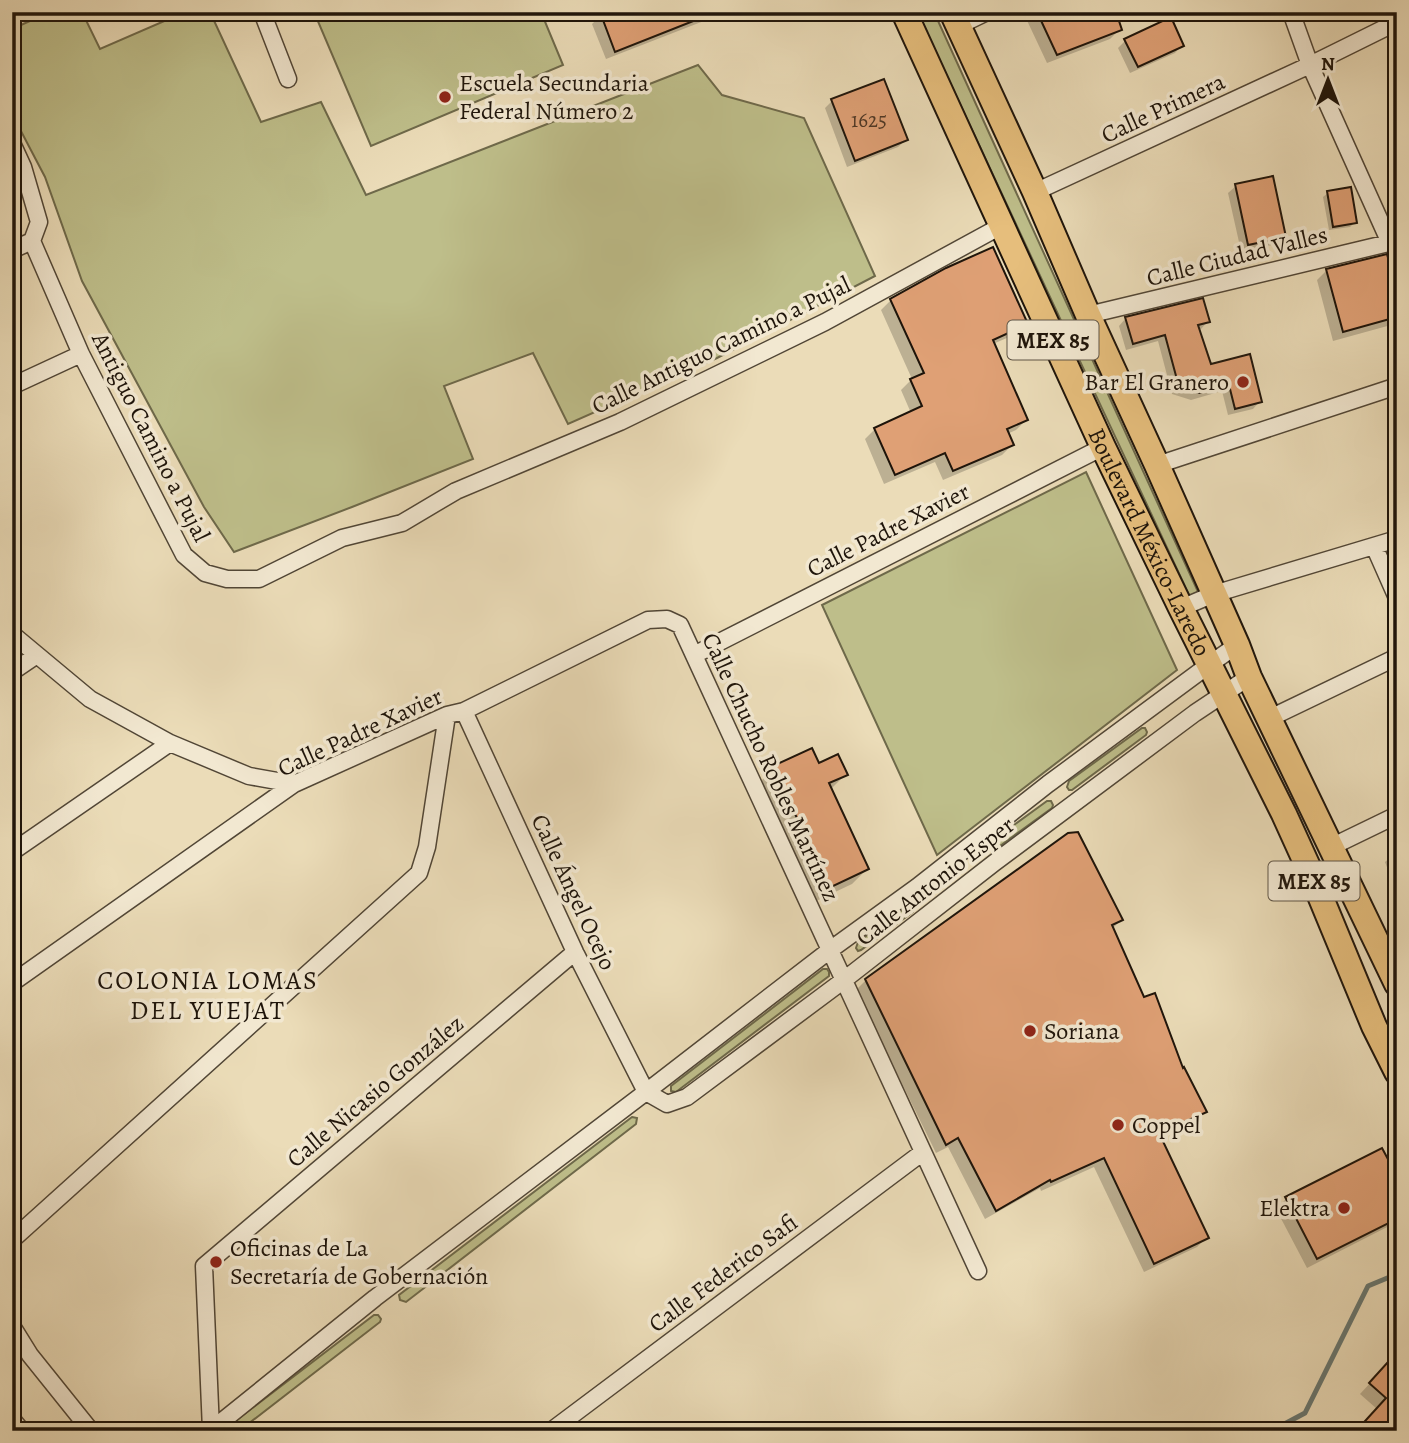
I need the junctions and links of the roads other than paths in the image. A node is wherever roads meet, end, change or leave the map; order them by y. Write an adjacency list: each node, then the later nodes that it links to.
1 (262, 12): 8 (street)
2 (904, 12): 11 (main road, Boulevard México-Laredo / MEX 85)
3 (987, 12): 5 (street)
4 (1291, 12): 7 (street)
5 (955, 19): 10 (main road, Boulevard México-Laredo / MEX 85)
6 (1397, 22): 7 (street, Calle Primera)
7 (1310, 65): 10 (street, Calle Primera); 13 (street)
8 (288, 79)
9 (12, 143): 12 (street)
10 (1035, 192): 15 (main road, Boulevard México-Laredo / MEX 85)
11 (1001, 226): 19 (main road, Boulevard México-Laredo / MEX 85); 21 (street, Calle Antiguo Camino a Pujal)
12 (32, 241): 14 (street); 16 (street, Antiguo Camino a Pujal)
13 (1393, 242): 15 (street, Calle Ciudad Valles)
14 (12, 250)
15 (1088, 316): 20 (main road, Boulevard México-Laredo / MEX 85)
16 (81, 354): 17 (street); 21 (street, Antiguo Camino a Pujal)
17 (12, 386)
18 (1397, 386): 20 (street)
19 (1103, 447): 26 (main road, Boulevard México-Laredo / MEX 85); 31 (street, Calle Padre Xavier)
20 (1157, 466): 24 (main road, Boulevard México-Laredo / MEX 85)
21 (456, 491)
22 (1397, 539): 23 (street)
23 (1374, 546): 24 (street); 25 (street)
24 (1214, 594): 26 (street); 29 (main road, Boulevard México-Laredo / MEX 85)
25 (1397, 598)
26 (1181, 608): 33 (main road, Boulevard México-Laredo / MEX 85)
27 (680, 625): 31 (street, Calle Chucho Robles Martínez); 37 (street, Calle Padre Xavier)
28 (12, 634): 30 (street)
29 (1237, 645): 33 (street, Calle Antonio Esper); 35 (main road, Boulevard México-Laredo / MEX 85)
30 (37, 655): 34 (street); 40 (street)
31 (694, 655): 49 (street, Calle Chucho Robles Martínez)
32 (1397, 657): 39 (street)
33 (1210, 664): 36 (main road, Boulevard México-Laredo / MEX 85); 42 (street, Calle Antonio Esper)
34 (12, 672)
35 (1249, 677): 36 (street, Calle Antonio Esper); 39 (main road, Boulevard México-Laredo / MEX 85)
36 (1224, 694): 43 (street, Calle Antonio Esper); 54 (main road, Boulevard México-Laredo / MEX 85)
37 (464, 711): 38 (street, Calle Padre Xavier); 50 (street, Calle Ángel Ocejo)
38 (447, 715): 41 (street, Calle Padre Xavier); 57 (street)
39 (1270, 718): 46 (main road, Boulevard México-Laredo / MEX 85)
40 (170, 743): 41 (street); 47 (street)
41 (294, 784): 52 (street, Calle Padre Xavier)
42 (1048, 784): 43 (street); 45 (street, Calle Antonio Esper)
43 (1069, 808): 48 (street, Calle Antonio Esper)
44 (1397, 815): 46 (street)
45 (977, 840): 48 (street); 49 (street, Calle Antonio Esper)
46 (1331, 847): 53 (main road, Boulevard México-Laredo / MEX 85)
47 (12, 852)
48 (994, 863): 51 (street, Calle Antonio Esper)
49 (830, 950): 51 (street, Calle Chucho Robles Martínez); 55 (street, Calle Antonio Esper)
50 (575, 952): 55 (street, Calle Ángel Ocejo); 61 (street, Calle Nicasio González)
51 (844, 980): 55 (street, Calle Antonio Esper); 56 (street, Calle Chucho Robles Martínez)
52 (12, 983)
53 (1397, 984)
54 (1397, 1072)
55 (646, 1092): 61 (street, Calle Antonio Esper)
56 (923, 1152): 58 (street, Calle Chucho Robles Martínez); 64 (street, Calle Federico Safi)
57 (12, 1240)
58 (978, 1271)
59 (12, 1326): 63 (street)
60 (12, 1419): 62 (street)
61 (211, 1430)
62 (22, 1431)
63 (91, 1431)
64 (551, 1431)

